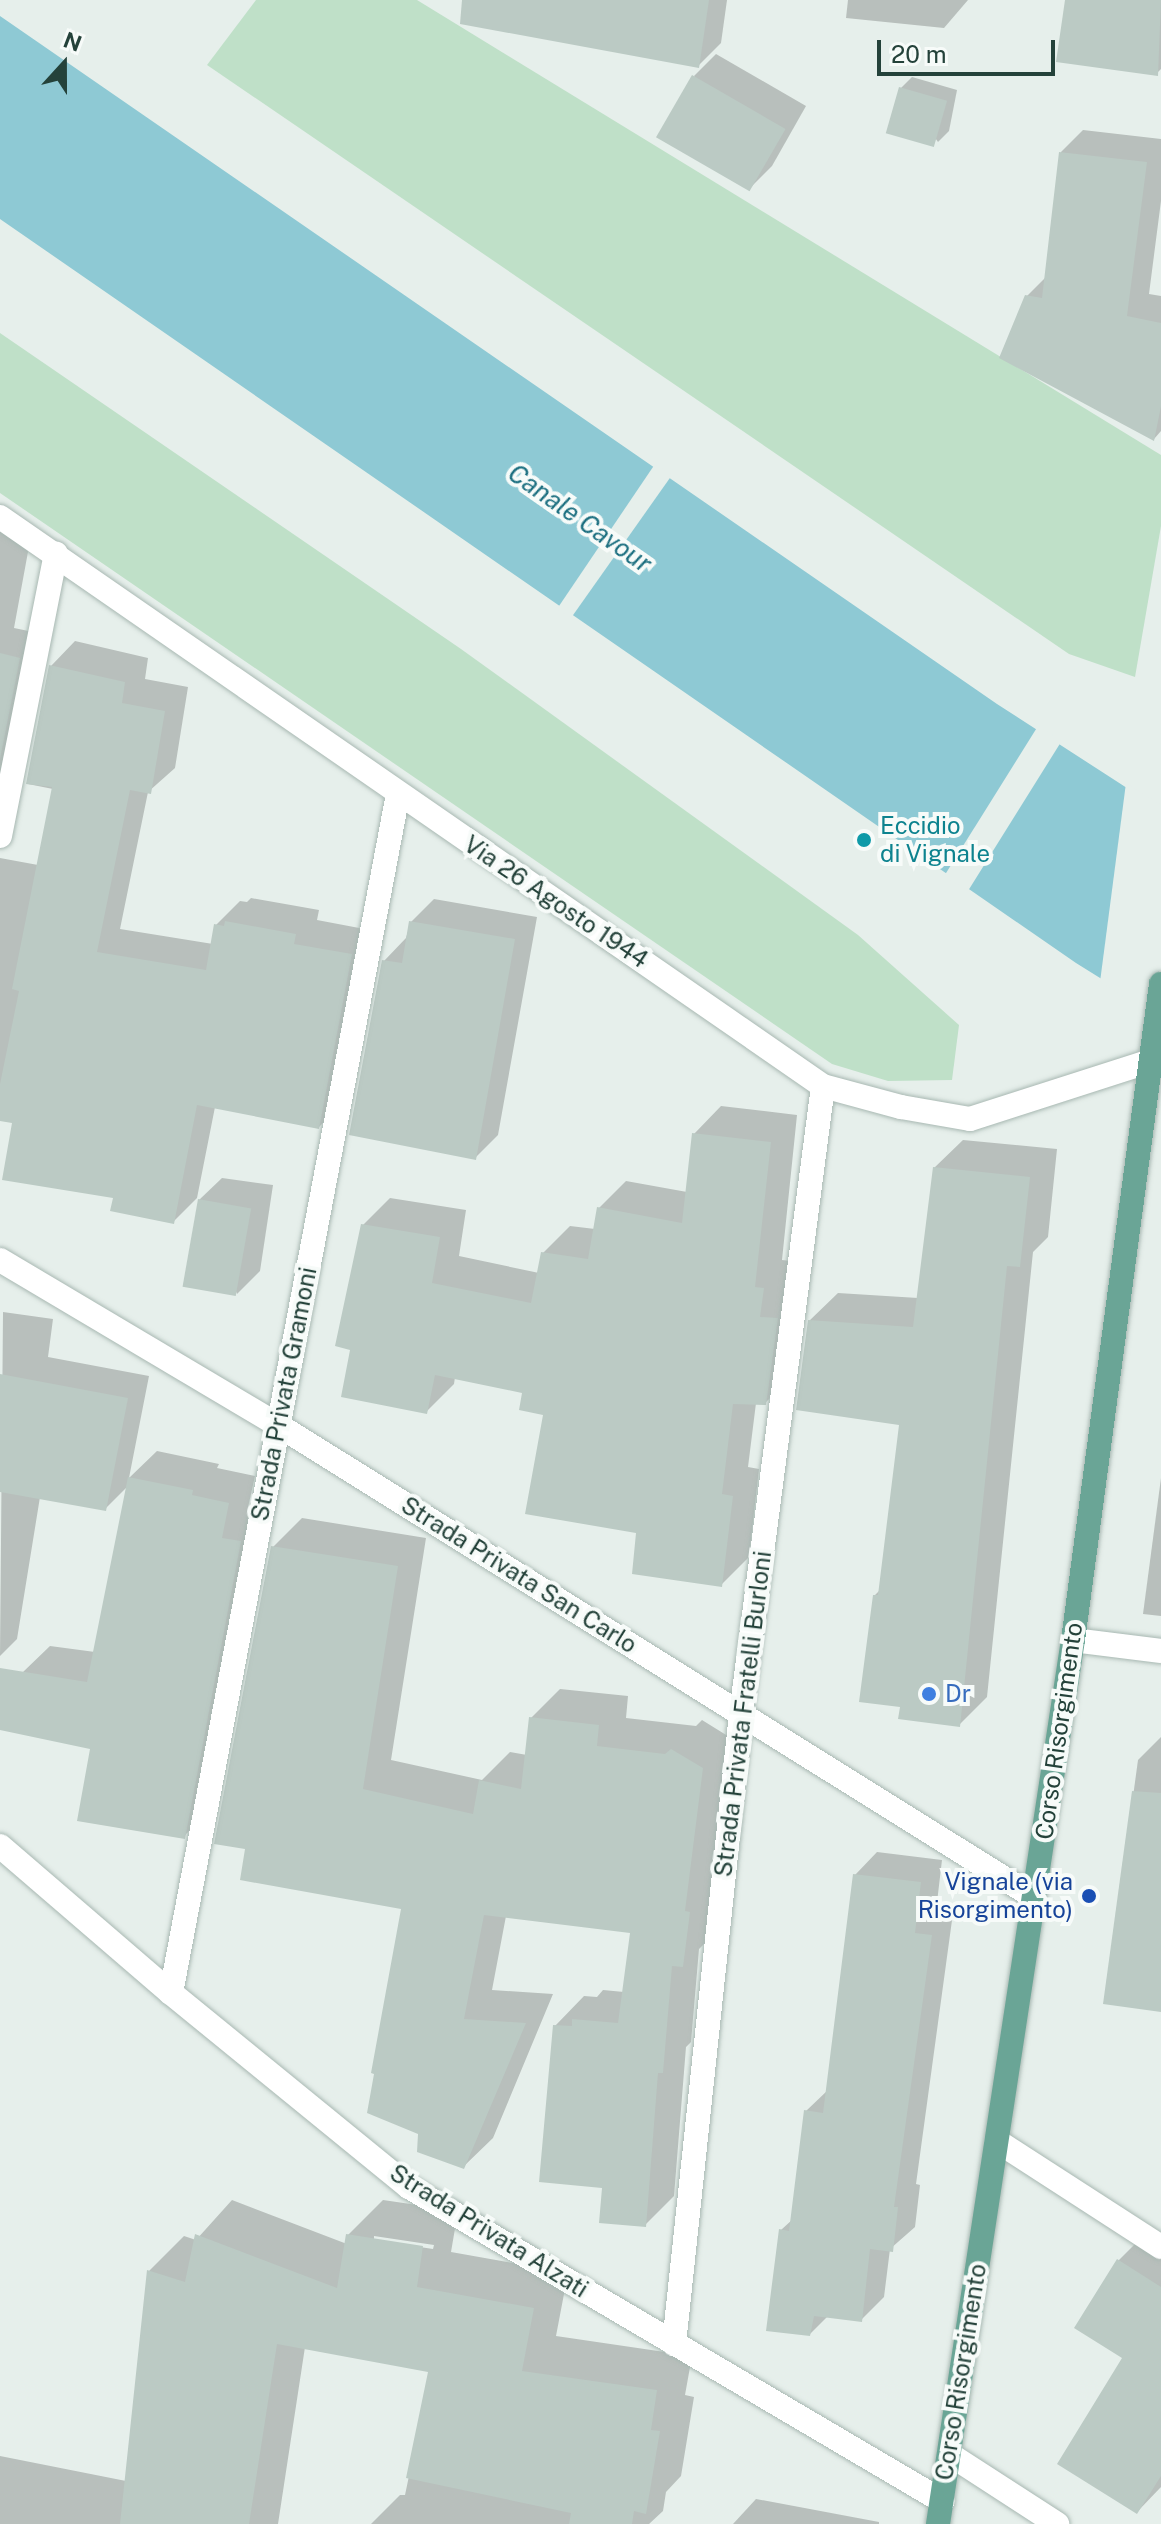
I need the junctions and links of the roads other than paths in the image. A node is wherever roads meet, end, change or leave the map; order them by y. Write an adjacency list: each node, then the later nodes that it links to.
1 (0, 517): 2 (street, Via 26 Agosto 1944)
2 (56, 553): 3 (street, Via 26 Agosto 1944); 4 (street)
3 (398, 794): 7 (street, Via 26 Agosto 1944); 9 (street, Strada Privata Gramoni)
4 (0, 836)
5 (1161, 984): 6 (main road, Corso Risorgimento)
6 (1156, 1063): 7 (street, Via 26 Agosto 1944); 10 (main road, Corso Risorgimento)
7 (823, 1086): 12 (street, Strada Privata Fratelli Burloni)
8 (0, 1260): 9 (street, Strada Privata San Carlo)
9 (278, 1425): 12 (street, Strada Privata San Carlo); 15 (street, Strada Privata Gramoni)
10 (1073, 1640): 11 (street); 14 (main road, Corso Risorgimento)
11 (1161, 1651)
12 (741, 1714): 14 (street, Strada Privata San Carlo); 18 (street, Strada Privata Fratelli Burloni)
13 (0, 1846): 15 (street, Strada Privata Alzati)
14 (1034, 1897): 16 (main road, Corso Risorgimento)
15 (171, 1993): 18 (street, Strada Privata Alzati)
16 (997, 2141): 17 (street); 19 (main road, Corso Risorgimento)
17 (1161, 2247)
18 (674, 2344): 20 (street, Strada Privata Alzati)
19 (949, 2454): 20 (main road, Corso Risorgimento); 21 (street)
20 (940, 2513)
21 (1057, 2524)

